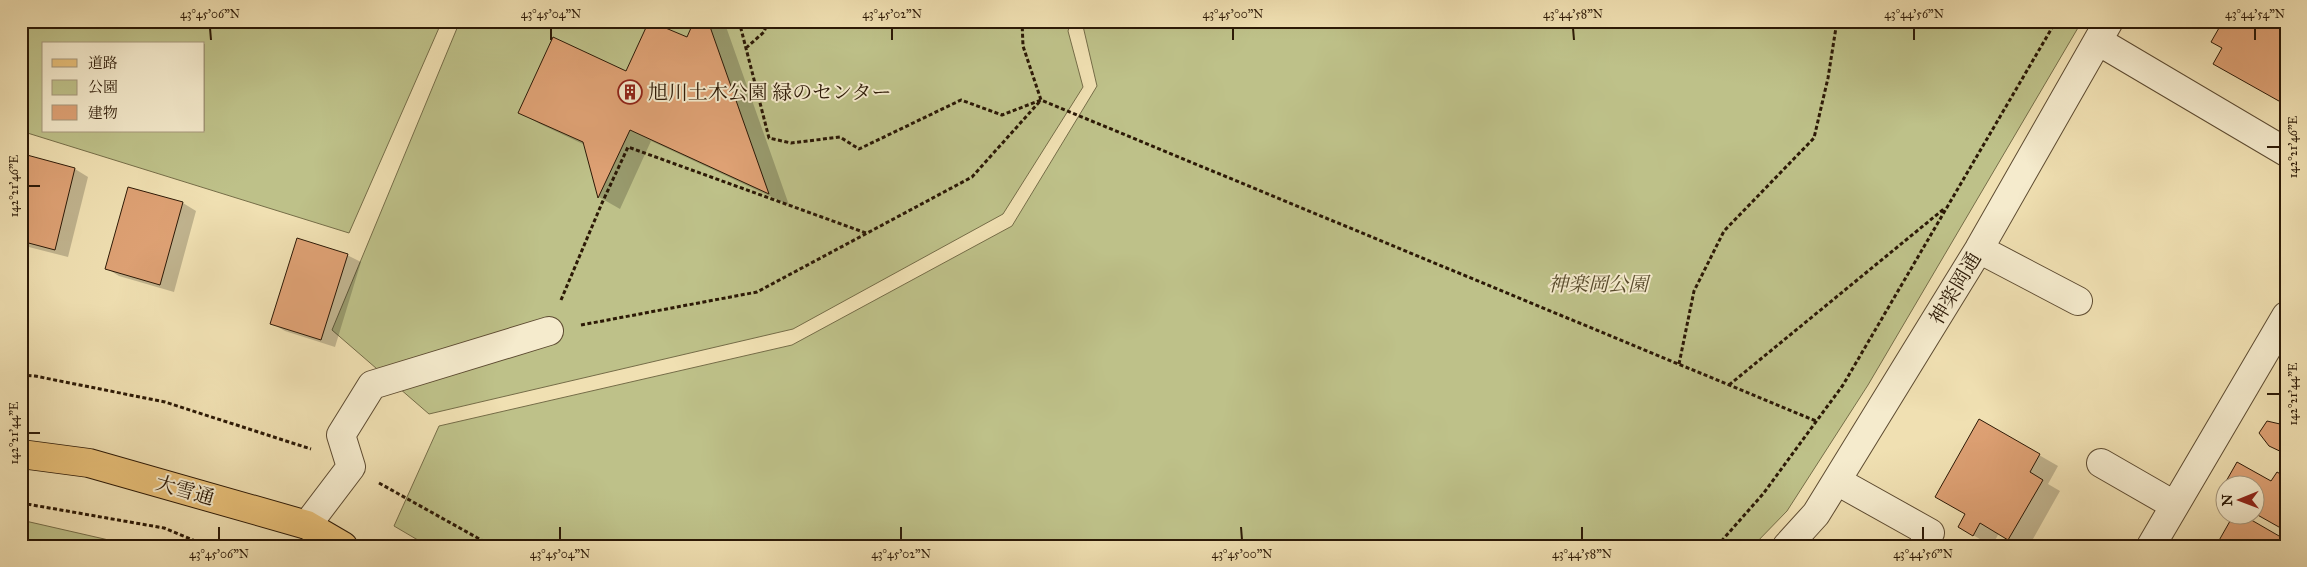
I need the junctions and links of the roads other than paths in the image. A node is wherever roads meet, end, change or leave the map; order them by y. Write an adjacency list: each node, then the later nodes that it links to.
1 (2103, 31): 2 (street); 3 (street, 神楽岡通)
2 (2286, 152)
3 (1978, 249): 4 (street); 9 (street, 神楽岡通)
4 (2078, 301)
5 (2286, 316): 10 (street)
6 (548, 331): 11 (street)
7 (21, 454): 11 (main road, 大雪通)
8 (2101, 463): 10 (street)
9 (1837, 481): 13 (street, 神楽岡通); 14 (street)
10 (2174, 505): 15 (street)
11 (307, 525): 12 (main road, 大雪通)
12 (343, 546)
13 (1787, 546)
14 (1923, 546)
15 (2151, 546)

